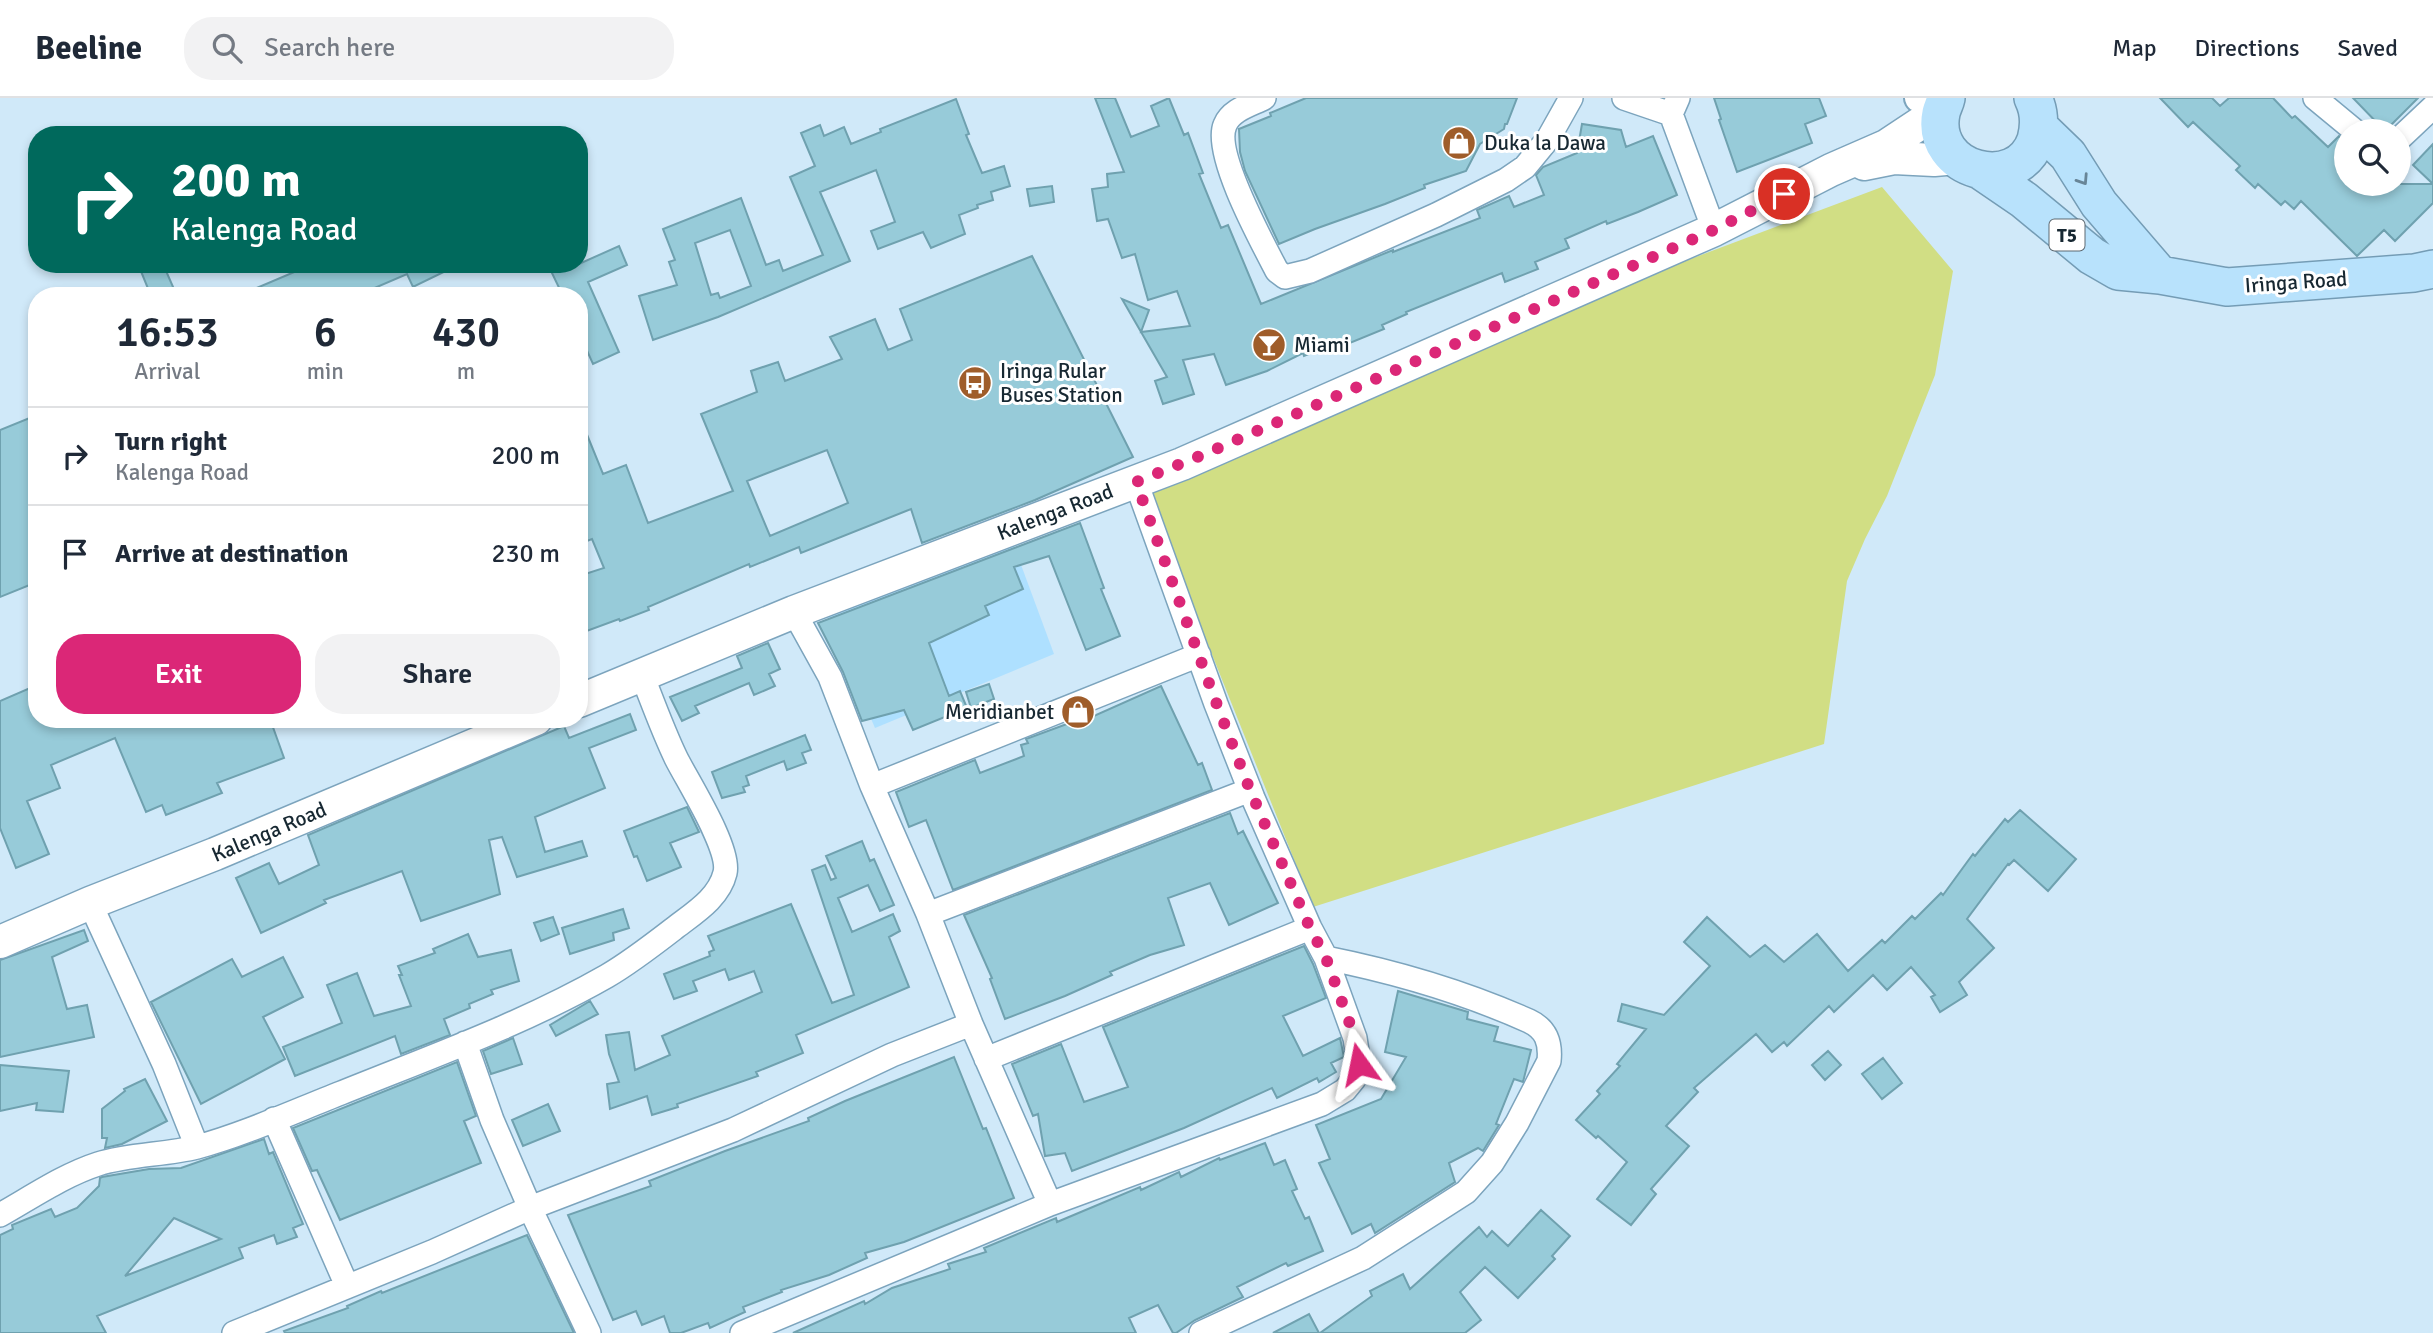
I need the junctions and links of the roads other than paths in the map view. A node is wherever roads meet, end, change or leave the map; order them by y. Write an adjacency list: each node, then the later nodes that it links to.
1 (1264, 98): 2 (street)
2 (1571, 98)
3 (1623, 98): 6 (street)
4 (2315, 98): 9 (street)
5 (1938, 103): 11 (highway, T5); 12 (main road, Kalenga Road)
6 (1675, 106): 13 (street)
7 (2433, 107): 10 (street)
8 (2039, 108): 11 (highway, T5); 15 (highway, T5, one-way to 15)
9 (2340, 119)
10 (2411, 128)
11 (1970, 165): 12 (main road, Kalenga Road); 15 (highway, T5)
12 (1831, 170): 13 (main road, Kalenga Road)
13 (1714, 230): 16 (main road, Kalenga Road)
14 (2433, 269): 15 (highway, Iringa Road / T5)
15 (2160, 275)
16 (1136, 482): 17 (main road, Kalenga Road); 18 (street)
17 (794, 612): 19 (main road, Kalenga Road); 22 (street)
18 (1199, 655): 22 (street); 23 (street)
19 (642, 675): 20 (main road, Kalenga Road); 30 (street)
20 (588, 697)
21 (515, 728): 24 (main road, Kalenga Road)
22 (872, 786): 25 (street)
23 (1250, 790): 25 (street); 26 (street)
24 (90, 902): 27 (main road, Kalenga Road); 33 (street)
25 (928, 914): 29 (street)
26 (1310, 928): 28 (street); 31 (street)
27 (0, 943)
28 (1326, 958): 34 (street); 41 (street)
29 (971, 1024): 31 (street); 35 (street)
30 (465, 1043): 32 (street); 35 (street)
31 (986, 1059): 34 (street)
32 (274, 1119): 33 (street); 37 (street)
33 (197, 1147): 36 (street)
34 (1050, 1204): 40 (street)
35 (530, 1208): 37 (street); 39 (street)
36 (0, 1215)
37 (347, 1286): 38 (street)
38 (234, 1333)
39 (589, 1333)
40 (742, 1333)
41 (1201, 1333)

